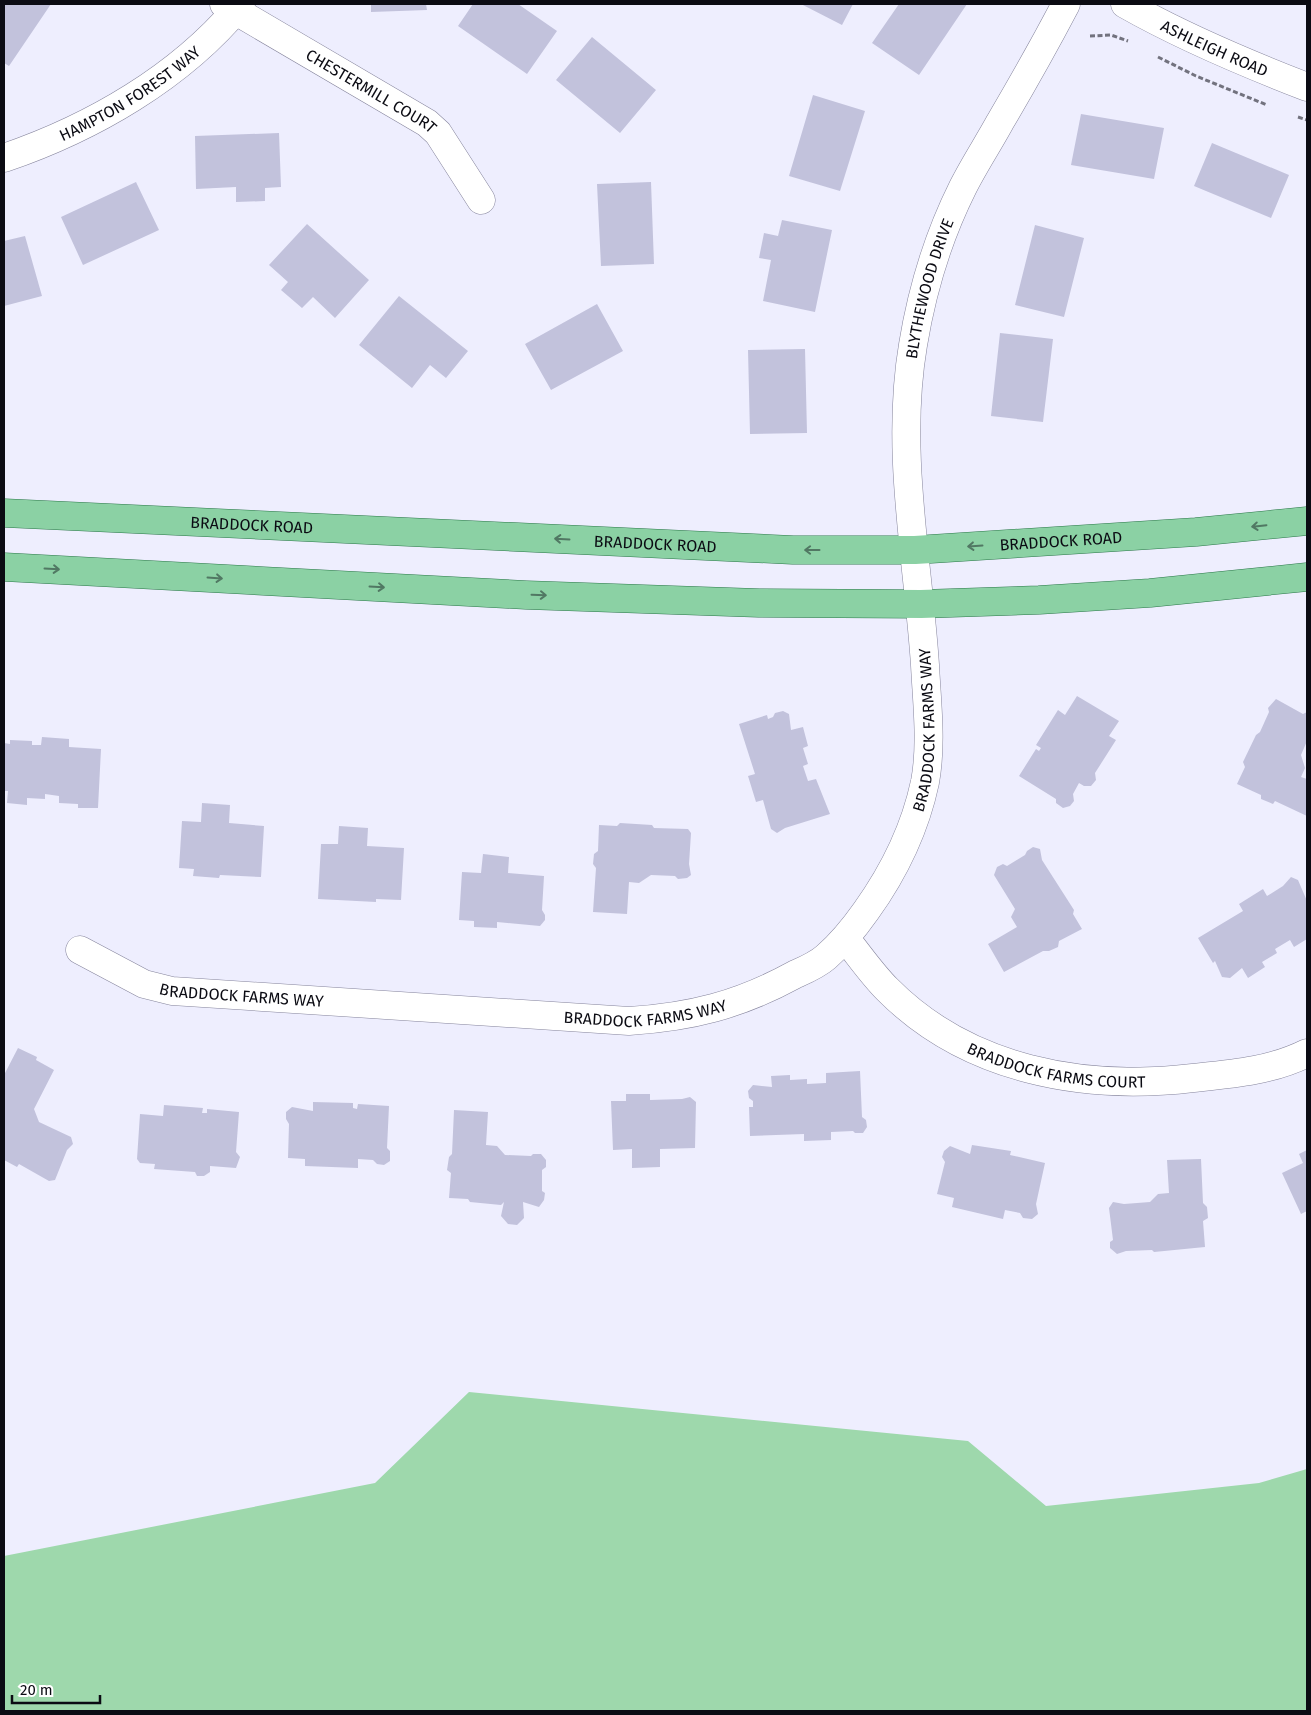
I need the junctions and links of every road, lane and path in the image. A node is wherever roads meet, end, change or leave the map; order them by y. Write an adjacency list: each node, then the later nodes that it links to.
1 (1066, 4): 9 (street, BLYTHEWOOD DRIVE)
2 (1125, 4): 4 (street, ASHLEIGH ROAD)
3 (234, 6): 5 (street, HAMPTON FOREST WAY); 6 (street, CHESTERMILL COURT)
4 (1307, 87)
5 (4, 158)
6 (481, 200)
7 (4, 513): 9 (main road, BRADDOCK ROAD, one-way to 7)
8 (1307, 520): 9 (main road, BRADDOCK ROAD, one-way to 9)
9 (914, 550): 12 (street, BLYTHEWOOD DRIVE)
10 (4, 567): 12 (main road, one-way to 12)
11 (1307, 577): 12 (main road)
12 (921, 604): 13 (street, BRADDOCK FARMS WAY)
13 (846, 939): 14 (street, BRADDOCK FARMS WAY); 15 (street, BRADDOCK FARMS COURT)
14 (80, 950)
15 (1307, 1053)

